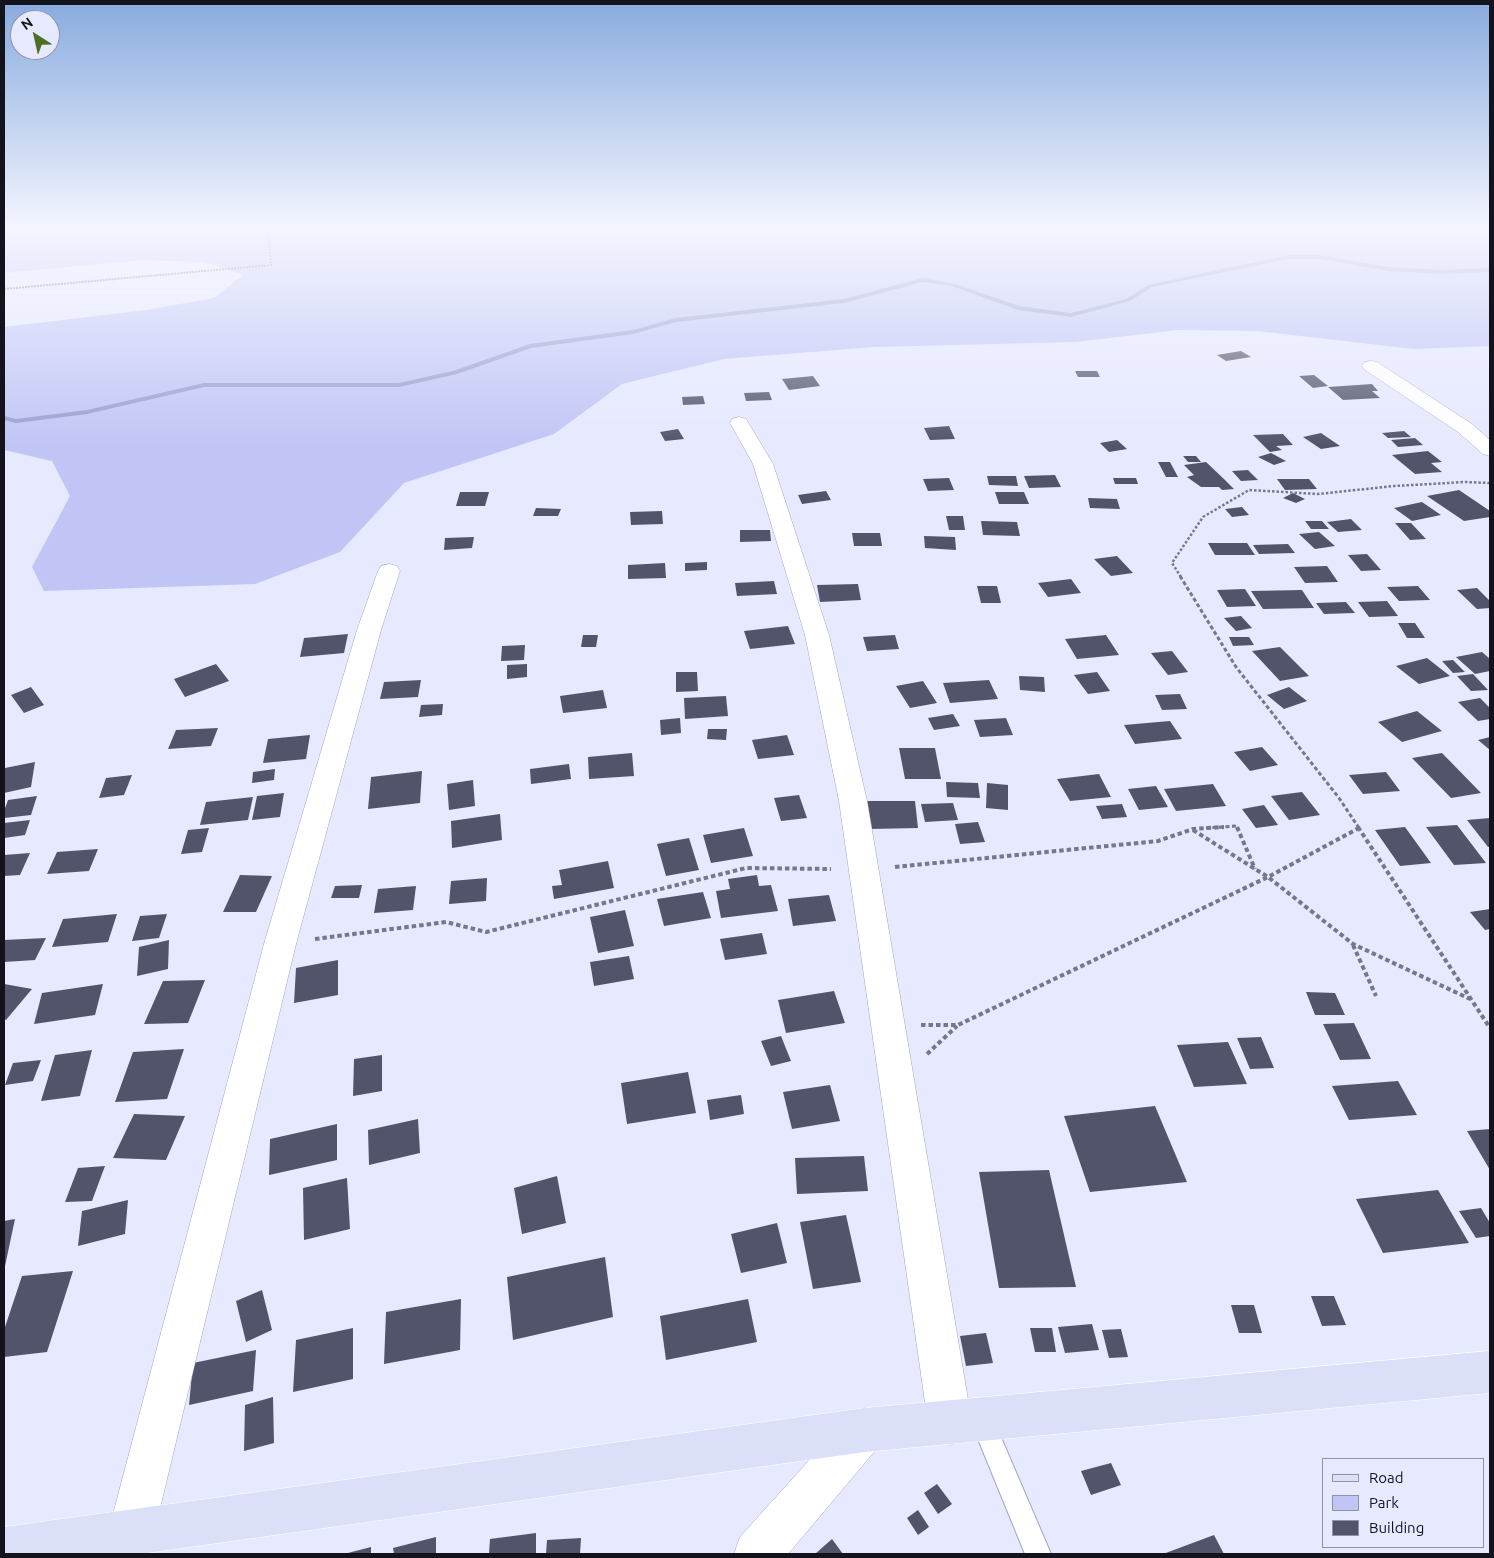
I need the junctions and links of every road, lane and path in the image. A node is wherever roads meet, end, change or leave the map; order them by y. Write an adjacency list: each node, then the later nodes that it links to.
1 (1371, 366): 3 (street)
2 (739, 423): 9 (street)
3 (1490, 450)
4 (1490, 483): 6 (path)
5 (389, 571): 11 (street)
6 (1359, 828): 10 (path); 14 (path)
7 (1193, 830): 8 (path); 8 (path); 9 (path)
8 (1255, 869): 10 (path)
9 (864, 870): 11 (path); 15 (street)
10 (1268, 878): 12 (path); 15 (path)
11 (280, 944): 20 (street)
12 (1353, 944): 13 (path); 14 (path)
13 (1376, 996)
14 (1472, 1000): 16 (path)
15 (888, 1025): 18 (street)
16 (1490, 1028)
17 (1490, 1372): 18 (main road)
18 (966, 1421): 19 (main road); 23 (lane)
19 (864, 1430): 20 (main road); 22 (street)
20 (131, 1533): 21 (main road)
21 (4, 1550)
22 (757, 1554)
23 (1038, 1554)

